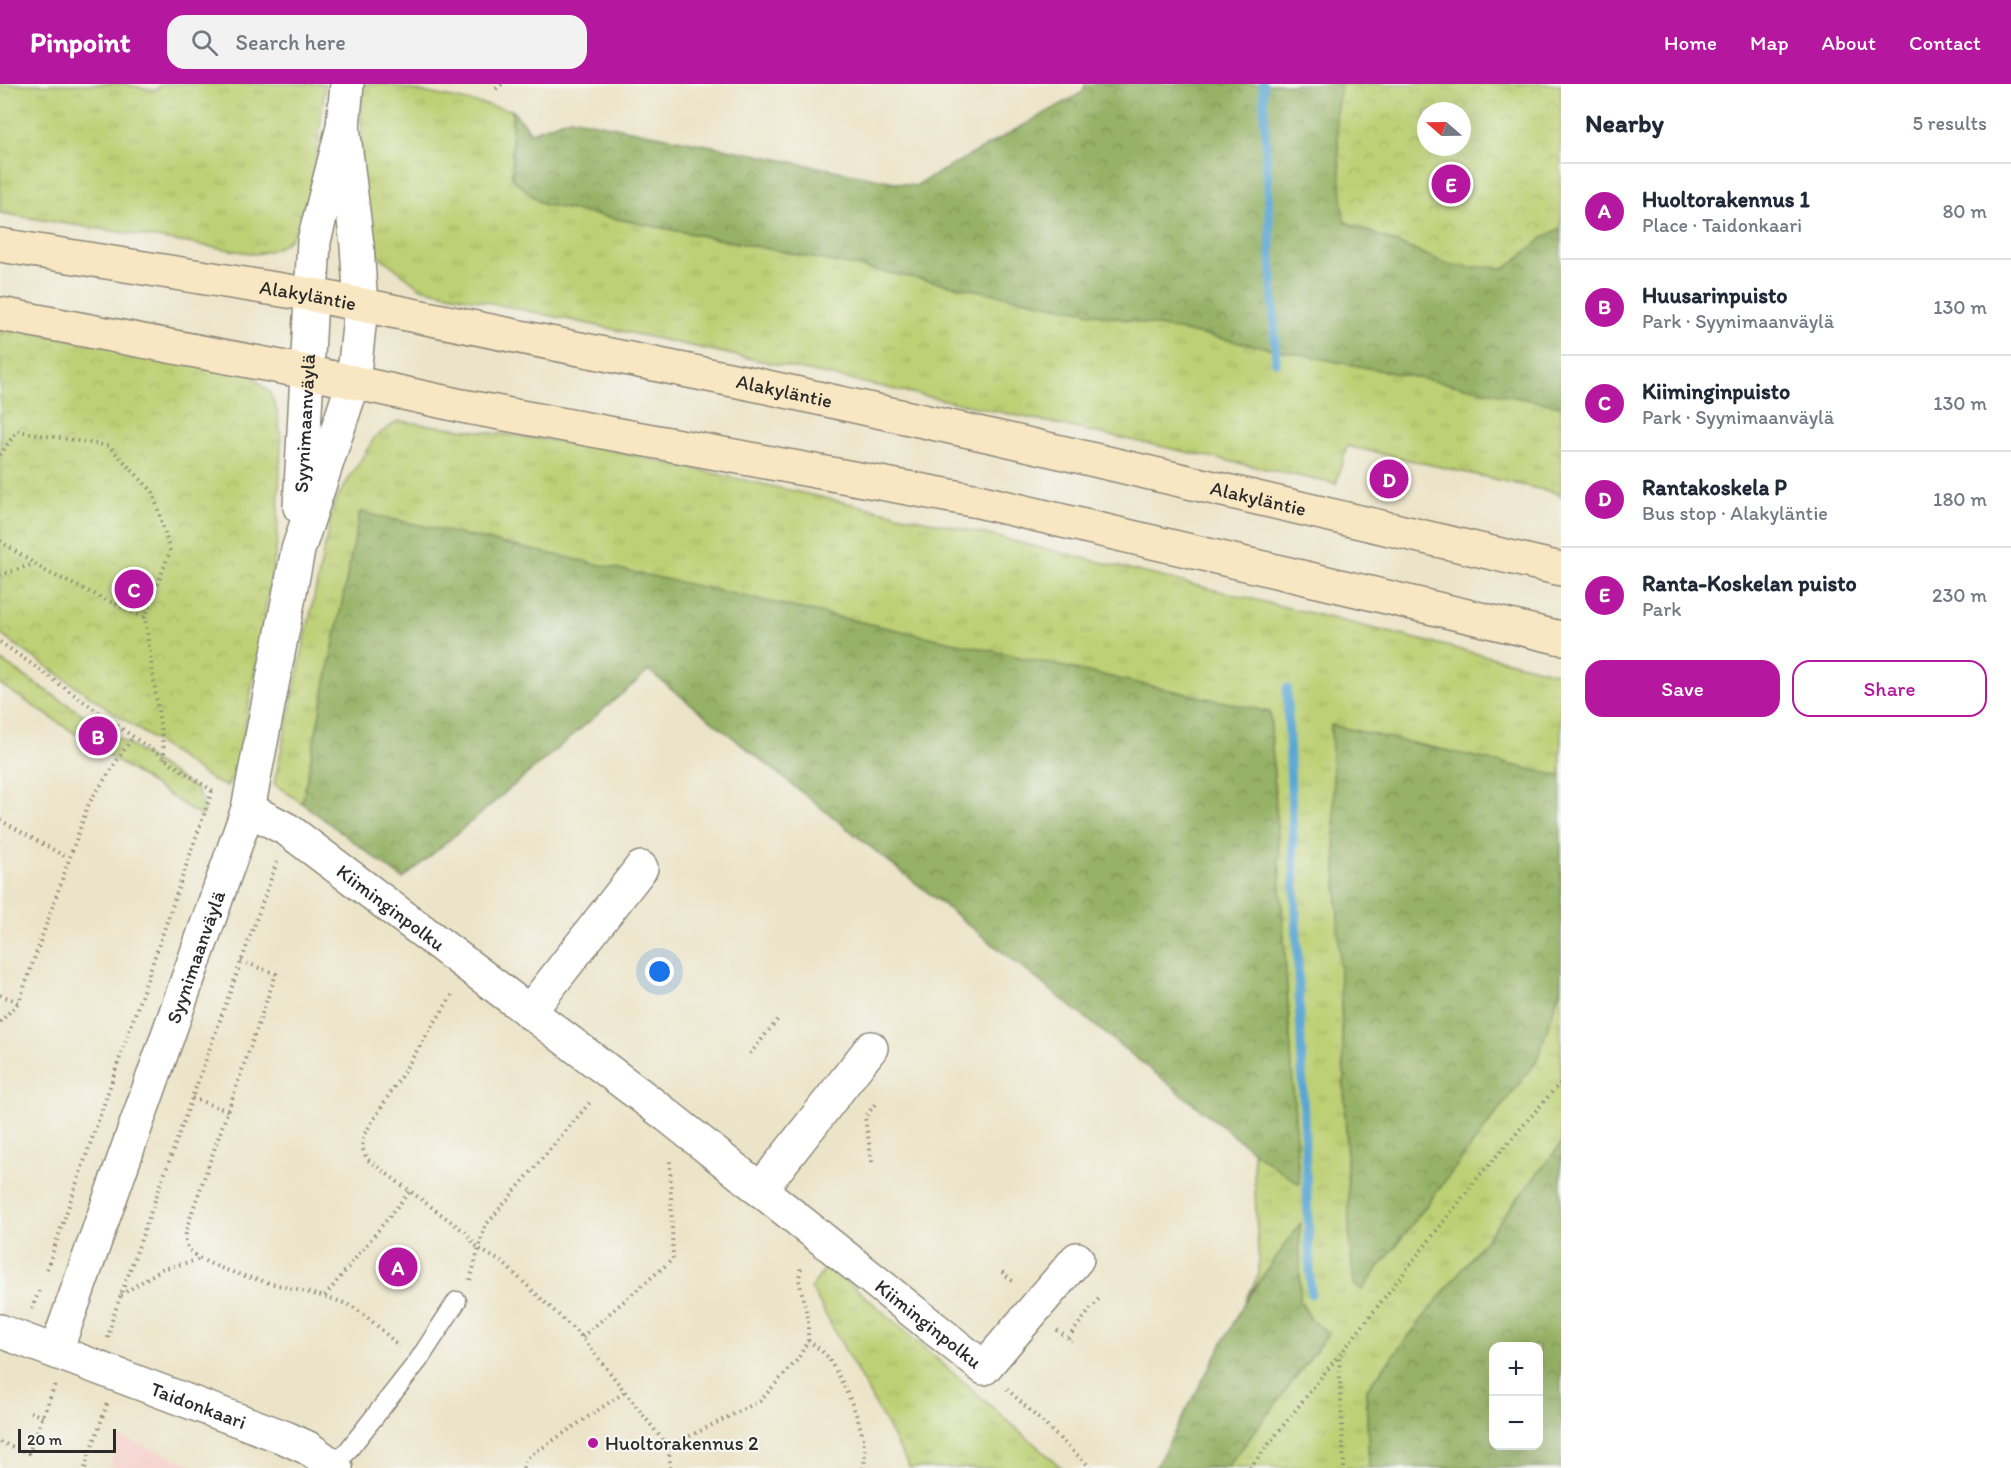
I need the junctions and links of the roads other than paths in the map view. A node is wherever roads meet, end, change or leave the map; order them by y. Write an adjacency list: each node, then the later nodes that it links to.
1 (346, 84): 2 (street)
2 (343, 127): 4 (street, Syynimaanväylä); 5 (street, Syynimaanväylä)
3 (0, 245): 4 (main road, Alakyläntie)
4 (313, 295): 5 (main road, Alakyläntie); 7 (street, Syynimaanväylä)
5 (361, 307): 8 (street, Syynimaanväylä); 10 (main road, Alakyläntie)
6 (0, 314): 7 (main road)
7 (307, 372): 8 (main road); 9 (street, Syynimaanväylä)
8 (353, 382): 9 (street, Syynimaanväylä); 11 (main road)
9 (298, 550): 12 (street, Syynimaanväylä)
10 (1561, 569)
11 (1561, 638)
12 (248, 810): 14 (street, Kiiminginpolku); 20 (street, Syynimaanväylä)
13 (641, 868): 14 (street)
14 (529, 1012): 16 (street, Kiiminginpolku)
15 (871, 1047): 16 (street)
16 (760, 1190): 17 (street, Kiiminginpolku)
17 (1077, 1258)
18 (457, 1301): 21 (lane)
19 (10, 1334): 20 (street, Taidonkaari)
20 (57, 1365): 21 (street, Taidonkaari)
21 (336, 1468)

